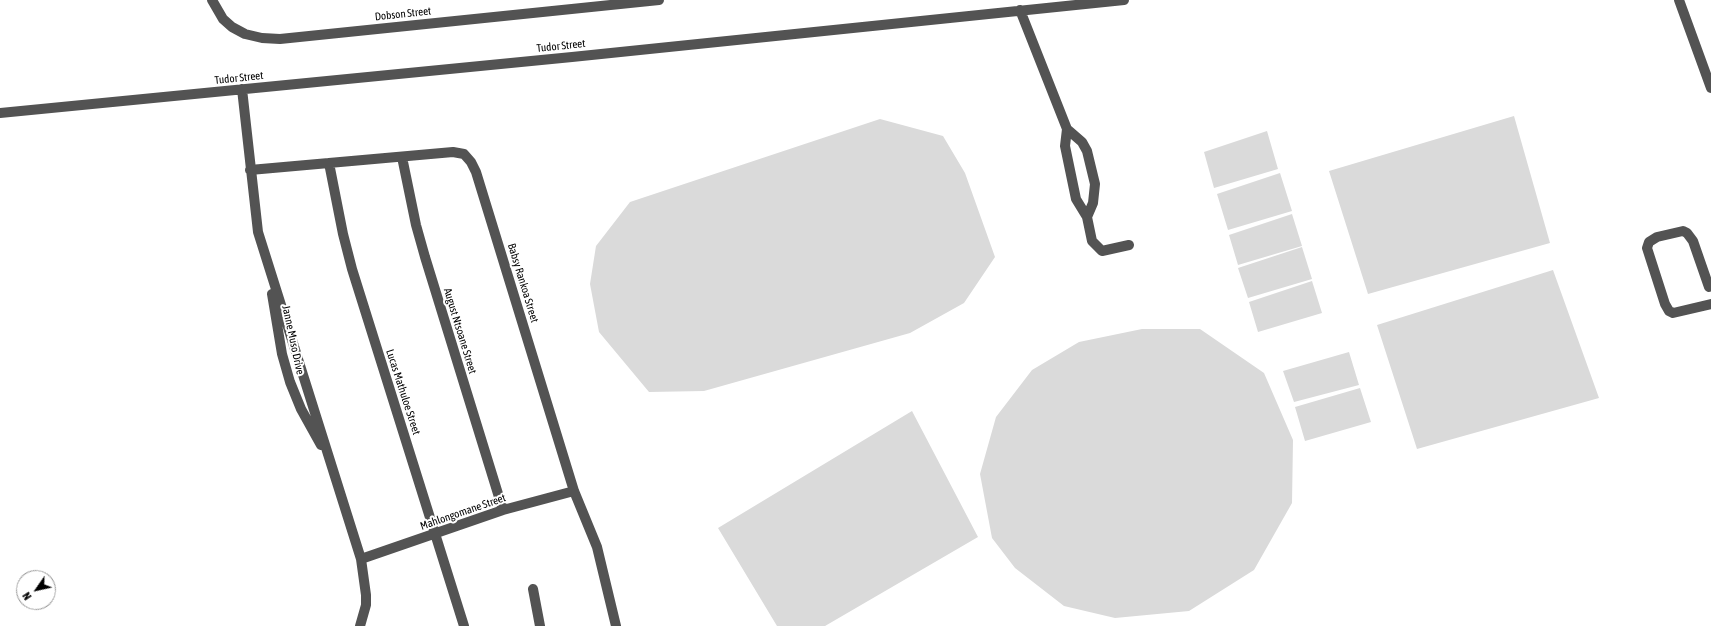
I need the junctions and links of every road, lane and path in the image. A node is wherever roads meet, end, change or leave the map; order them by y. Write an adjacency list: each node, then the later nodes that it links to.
1 (212, 0): 2 (street, Dobson Street)
2 (659, 0)
3 (1124, 0): 5 (street, Tudor Street)
4 (1679, 0): 6 (street)
5 (1020, 10): 7 (street, Tudor Street); 9 (street)
6 (1711, 88)
7 (242, 89): 8 (street, Tudor Street); 12 (street, Janne Muso Drive)
8 (0, 113)
9 (1067, 129): 13 (street); 13 (street)
10 (402, 157): 11 (street, Babsy Rankoa Street); 19 (street, Babsy Rankoa Street); 20 (street, August Ntsoane Street)
11 (329, 163): 12 (street, Babsy Rankoa Street); 21 (street, Lucas Mathuloe Street)
12 (250, 170): 15 (street, Janne Muso Drive)
13 (1087, 217): 14 (street)
14 (1128, 245)
15 (267, 262): 18 (street, Janne Muso Drive); 18 (street, Janne Muso Drive)
16 (1711, 286): 17 (street)
17 (1711, 304)
18 (330, 461): 22 (street, Janne Muso Drive)
19 (574, 491): 20 (street, Mahlongomane Street); 27 (street, Babsy Rankoa Street)
20 (503, 510): 21 (street, Mahlongomane Street)
21 (436, 534): 22 (street, Mahlongomane Street); 25 (street, Lucas Mathuloe Street)
22 (361, 559): 24 (street, Janne Muso Drive)
23 (533, 589): 26 (street)
24 (360, 626)
25 (464, 626)
26 (540, 626)
27 (616, 626)

